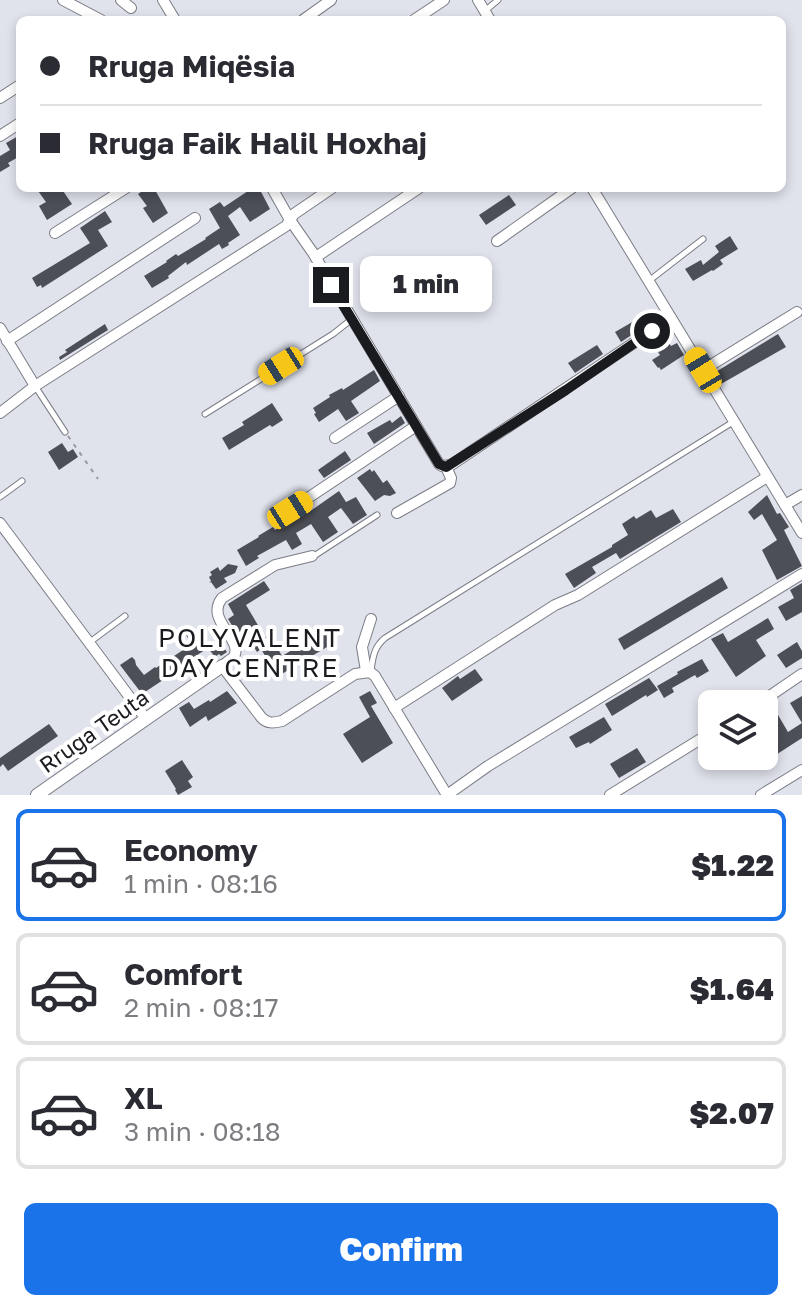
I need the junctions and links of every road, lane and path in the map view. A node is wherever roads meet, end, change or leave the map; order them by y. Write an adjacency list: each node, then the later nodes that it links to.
1 (63, 0): 9 (street)
2 (121, 0): 7 (street)
3 (331, 0): 10 (street)
4 (444, 0): 11 (street)
5 (478, 0): 8 (street)
6 (498, 0): 8 (lane)
7 (131, 8)
8 (488, 15)
9 (93, 16)
10 (309, 16)
11 (420, 16)
12 (120, 192): 20 (street)
13 (274, 192): 19 (street)
14 (326, 192): 19 (street)
15 (413, 192): 23 (street)
16 (566, 192): 22 (street)
17 (594, 192): 24 (street)
18 (195, 218): 29 (street)
19 (290, 220): 23 (street); 31 (street)
20 (55, 233)
21 (703, 239): 24 (lane)
22 (497, 241)
23 (316, 257): 27 (street)
24 (648, 281): 26 (street)
25 (797, 312): 30 (street)
26 (671, 318): 30 (street); 39 (street)
27 (352, 319): 32 (street); 34 (lane)
28 (0, 328): 29 (street)
29 (7, 341): 31 (street)
30 (703, 370): 35 (street)
31 (35, 386): 33 (street); 37 (lane)
32 (399, 396): 36 (street); 38 (street)
33 (0, 413)
34 (205, 414)
35 (734, 422): 40 (street); 57 (lane)
36 (416, 426): 39 (street); 46 (street)
37 (65, 432): 41 (path)
38 (335, 438)
39 (443, 465): 47 (street)
40 (767, 477): 45 (street); 60 (street)
41 (98, 479)
42 (22, 481): 44 (lane)
43 (802, 495): 45 (street)
44 (0, 497)
45 (785, 505): 50 (street)
46 (290, 510)
47 (397, 513)
48 (377, 515): 51 (lane)
49 (0, 523): 55 (street)
50 (802, 533)
51 (312, 556): 56 (street)
52 (802, 574): 65 (street)
53 (125, 616): 55 (lane)
54 (371, 619): 57 (street)
55 (89, 643): 61 (street)
56 (222, 666): 57 (street); 61 (street, Rruga Teuta)
57 (368, 671): 60 (street)
58 (802, 674): 59 (street)
59 (778, 690)
60 (394, 708): 65 (street)
61 (146, 719): 64 (street, Rruga Teuta)
62 (698, 741): 66 (street)
63 (802, 770): 67 (street)
64 (37, 795)
65 (447, 795)
66 (610, 795)
67 (761, 795)

